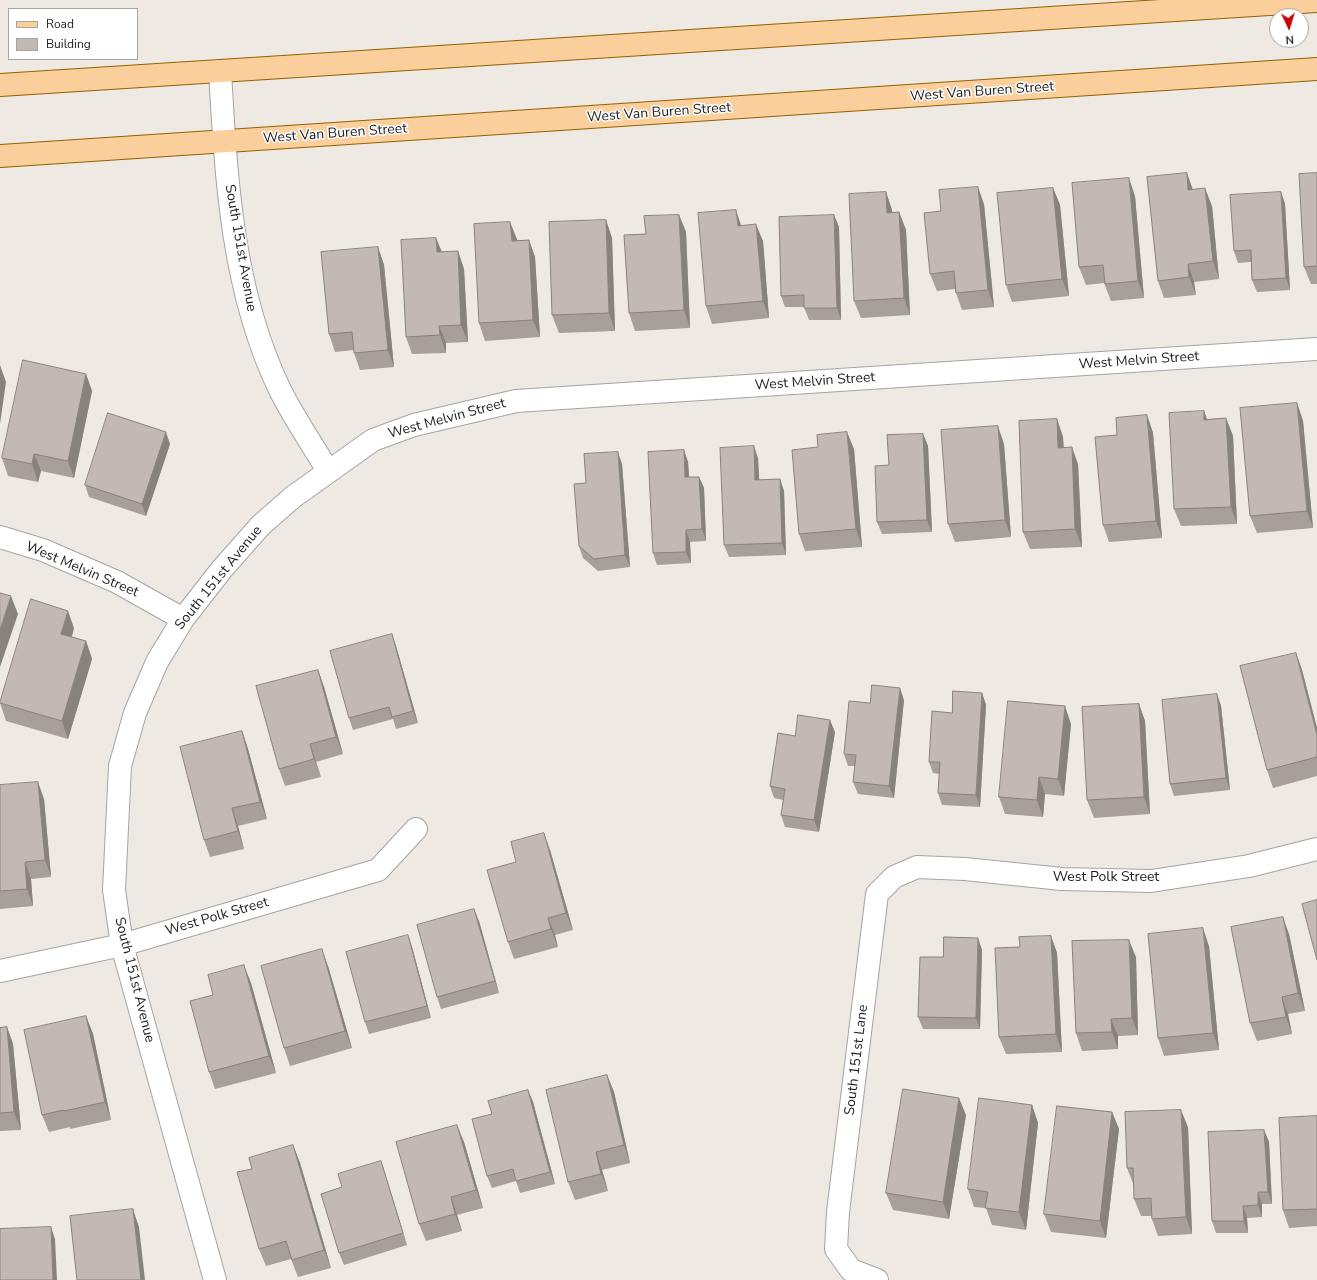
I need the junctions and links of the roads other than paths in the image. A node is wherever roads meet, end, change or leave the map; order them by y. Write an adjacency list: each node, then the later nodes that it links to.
1 (1317, 1): 3 (main road)
2 (1317, 69): 5 (main road, West Van Buren Street)
3 (220, 71): 4 (main road); 5 (street, South 151st Avenue)
4 (0, 85)
5 (224, 142): 6 (main road, West Van Buren Street); 8 (street, South 151st Avenue)
6 (0, 156)
7 (1317, 349): 8 (street, West Melvin Street)
8 (328, 471): 10 (street, South 151st Avenue)
9 (0, 537): 10 (street, West Melvin Street)
10 (184, 619): 14 (street, South 151st Avenue)
11 (416, 829): 14 (street, West Polk Street)
12 (1317, 849): 13 (street, West Polk Street)
13 (894, 877): 17 (street, South 151st Lane)
14 (122, 945): 15 (street, West Polk Street); 16 (street, South 151st Avenue)
15 (0, 971)
16 (215, 1280)
17 (877, 1280)

